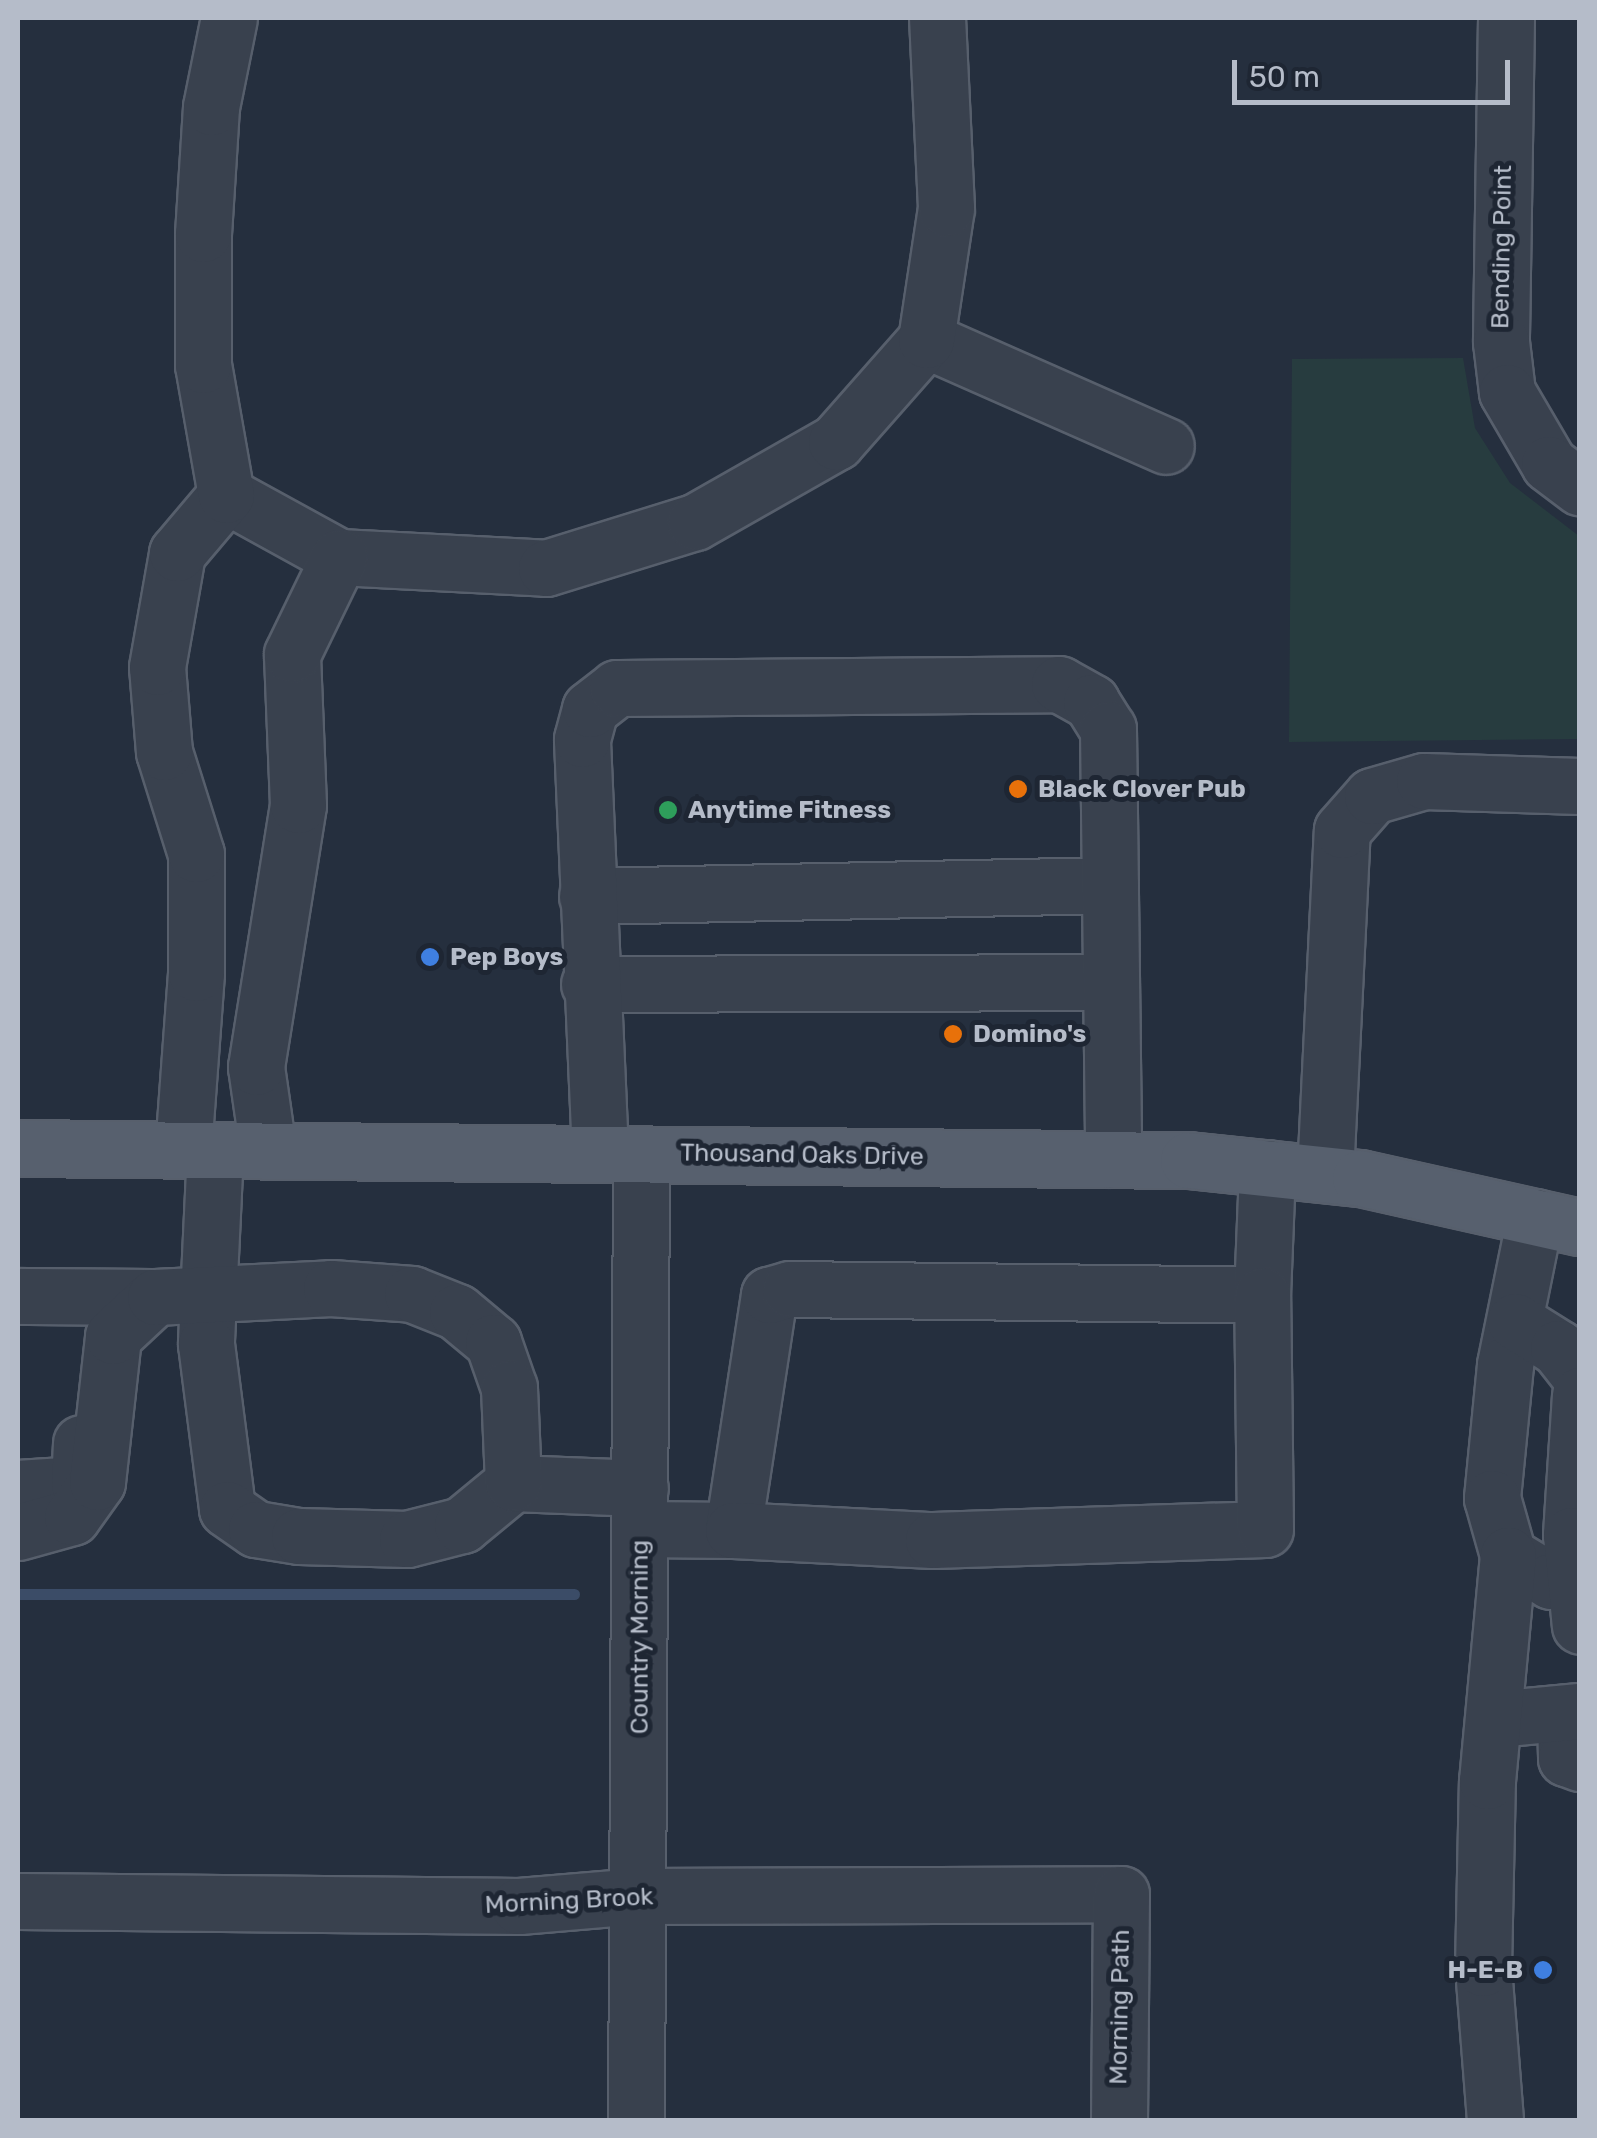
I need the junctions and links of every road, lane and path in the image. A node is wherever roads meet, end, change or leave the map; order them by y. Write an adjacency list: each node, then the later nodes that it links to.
1 (230, 18): 7 (street)
2 (937, 18): 4 (street)
3 (1506, 18): 6 (street, Bending Point)
4 (926, 340): 5 (street); 8 (street)
5 (1166, 446)
6 (1564, 476)
7 (226, 495): 8 (street); 15 (street)
8 (339, 557): 15 (street)
9 (1580, 786): 19 (street)
10 (1110, 885): 11 (street); 11 (street, Country Morning); 12 (street, Country Morning)
11 (587, 896): 13 (street, Country Morning)
12 (1110, 982): 13 (street); 17 (street, Country Morning)
13 (590, 984): 16 (street, Country Morning)
14 (18, 1148): 15 (main road, Thousand Oaks Drive)
15 (222, 1150): 16 (main road, Thousand Oaks Drive); 22 (street)
16 (620, 1153): 17 (main road, Thousand Oaks Drive); 30 (street, Country Morning)
17 (1113, 1159): 18 (main road, Thousand Oaks Drive)
18 (1267, 1168): 19 (main road, Thousand Oaks Drive); 21 (street)
19 (1325, 1174): 20 (main road, Thousand Oaks Drive)
20 (1558, 1222): 24 (street)
21 (1262, 1294): 31 (street); 31 (street)
22 (181, 1295): 23 (street); 25 (street); 28 (street); 28 (street)
23 (18, 1296)
24 (1514, 1321): 26 (street); 33 (street)
25 (114, 1336): 29 (street); 32 (street)
26 (1580, 1376)
27 (1580, 1395): 34 (street)
28 (513, 1482): 30 (street)
29 (18, 1488)
30 (640, 1509): 31 (street); 38 (street, Country Morning)
31 (733, 1530)
32 (18, 1532)
33 (1508, 1555): 34 (street); 35 (street)
34 (1579, 1596)
35 (1495, 1719): 36 (street); 42 (street)
36 (1575, 1730)
37 (1121, 1894): 38 (street, Morning Brook); 41 (street, Morning Path)
38 (639, 1896): 39 (street, Morning Brook); 40 (street, Country Morning)
39 (18, 1902)
40 (636, 2120)
41 (1118, 2120)
42 (1495, 2120)

